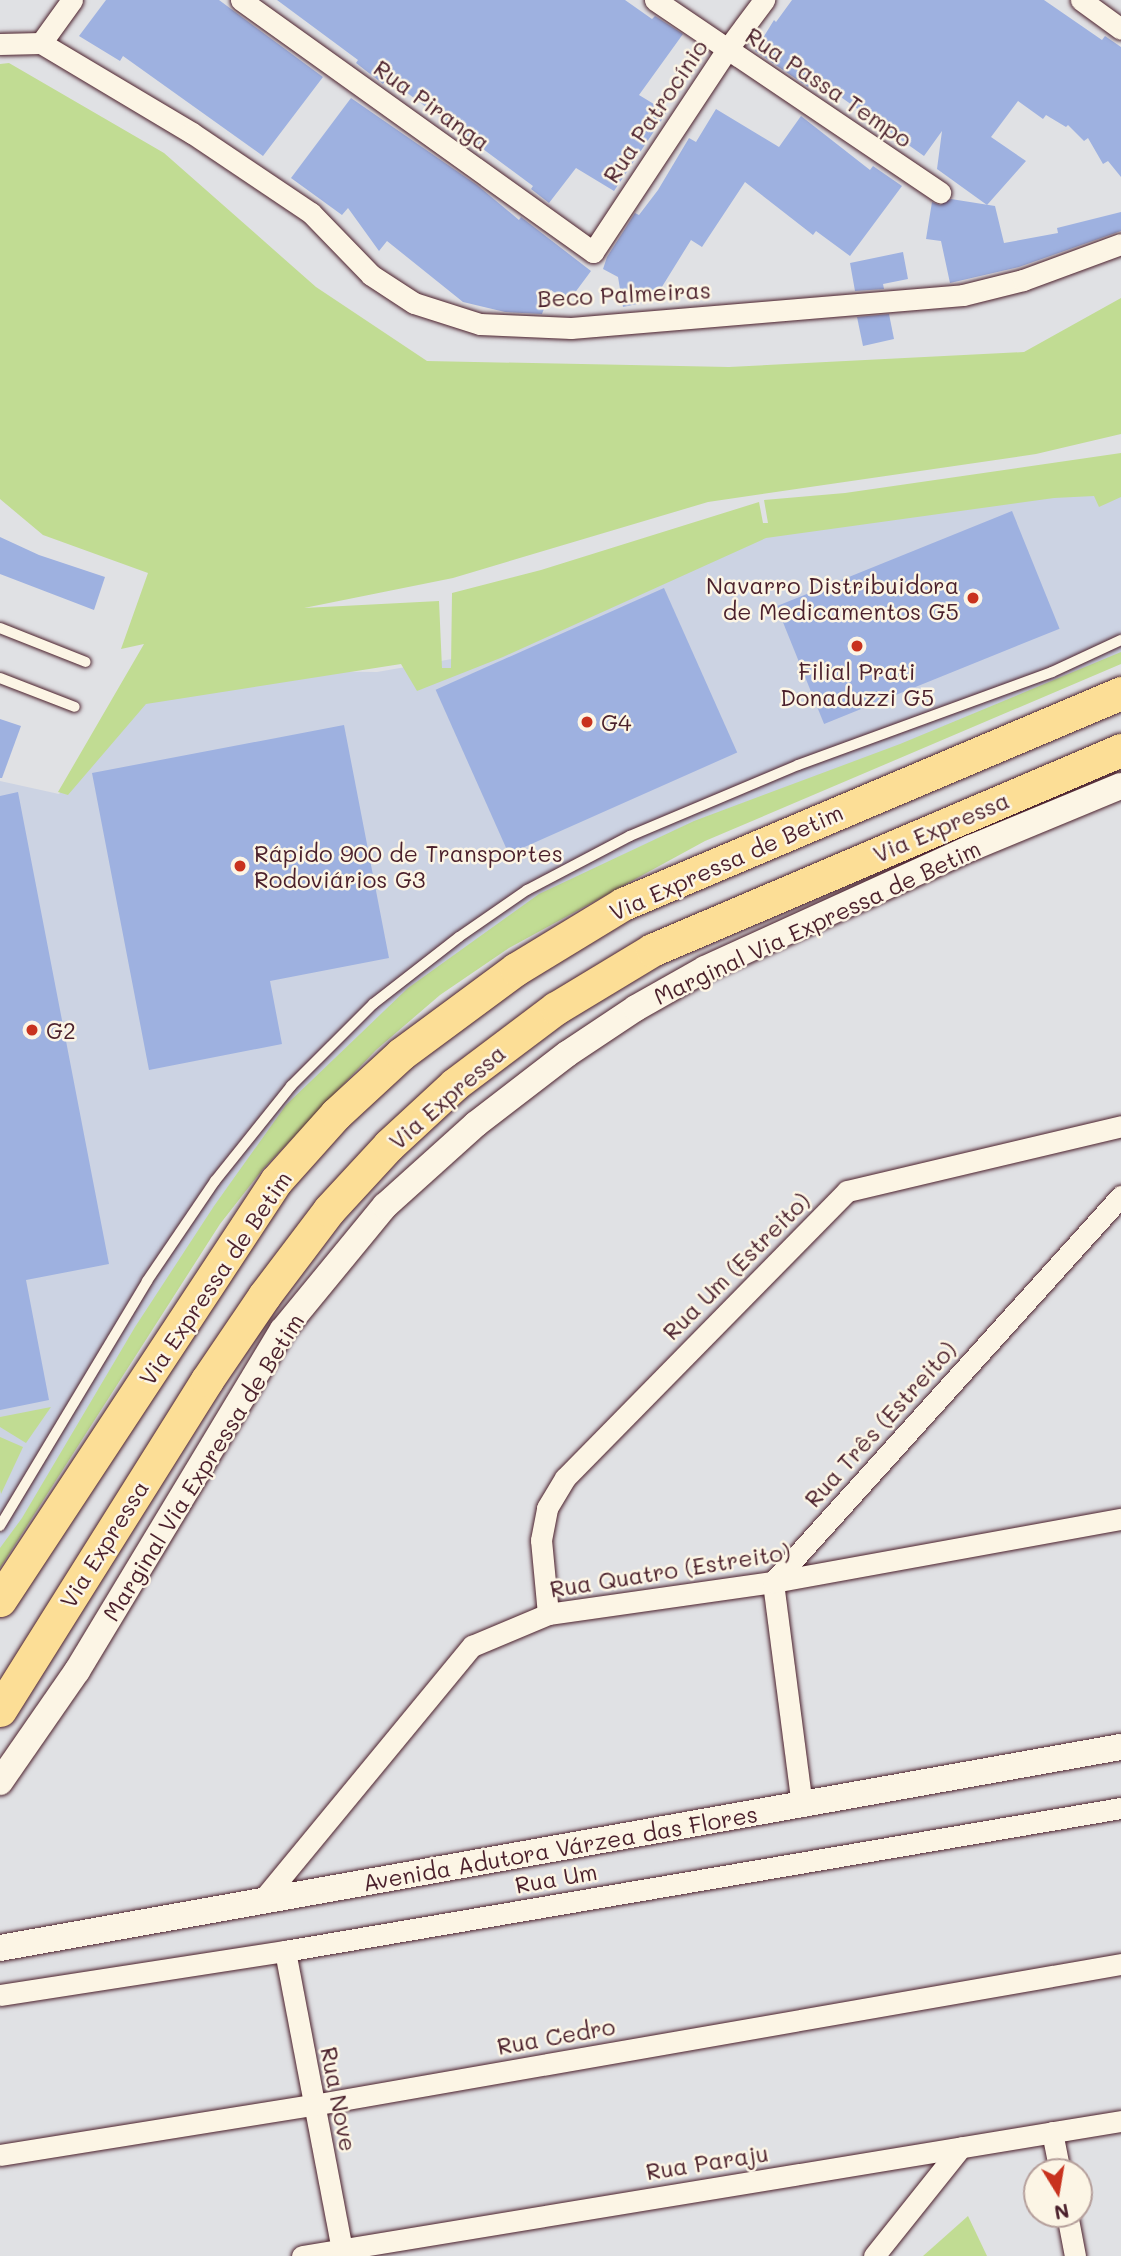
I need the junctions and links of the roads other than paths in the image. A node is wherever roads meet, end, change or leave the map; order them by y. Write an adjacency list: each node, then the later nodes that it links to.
1 (72, 0): 7 (street)
2 (241, 0): 12 (street, Rua Piranga)
3 (655, 0): 9 (street, Rua Passa Tempo)
4 (764, 0): 9 (street, Rua Patrocínio)
5 (1081, 0): 6 (street)
6 (1121, 29)
7 (41, 43): 8 (street); 11 (street, Beco Palmeiras)
8 (0, 44)
9 (726, 51): 10 (street, Rua Passa Tempo); 12 (street, Rua Patrocínio)
10 (940, 192)
11 (1121, 244)
12 (593, 252)
13 (0, 628): 15 (lane)
14 (1121, 640): 24 (lane)
15 (86, 662)
16 (0, 678): 18 (lane)
17 (1121, 693): 26 (highway, Via Expressa de Betim)
18 (75, 707)
19 (1121, 750): 28 (highway, Via Expressa)
20 (1121, 786): 30 (street, Marginal Via Expressa de Betim)
21 (1121, 1126): 27 (street, Rua Um (Estreito))
22 (1121, 1196): 25 (street, Rua Três (Estreito))
23 (1120, 1518): 25 (street, Rua Quatro (Estreito))
24 (0, 1526)
25 (773, 1581): 27 (street, Rua Quatro (Estreito)); 31 (street)
26 (0, 1600)
27 (548, 1614): 33 (street, Rua Quatro (Estreito))
28 (0, 1710)
29 (1121, 1747): 31 (street, Avenida Adutora Várzea das Flores)
30 (0, 1782)
31 (802, 1806): 33 (street, Avenida Adutora Várzea das Flores)
32 (1121, 1808): 35 (street, Rua Um)
33 (264, 1898): 34 (street, Avenida Adutora Várzea das Flores)
34 (0, 1948)
35 (285, 1951): 37 (street, Rua Um); 38 (street, Rua Nove)
36 (1121, 1964): 38 (street, Rua Cedro)
37 (0, 1995)
38 (313, 2105): 42 (street, Rua Cedro); 45 (street, Rua Nove)
39 (1121, 2121): 40 (street, Rua Paraju)
40 (1052, 2132): 41 (street, Rua Paraju); 43 (street)
41 (961, 2147): 45 (street, Rua Paraju); 47 (street)
42 (0, 2155)
43 (1057, 2158)
44 (1070, 2228): 48 (street)
45 (342, 2252): 46 (street, Rua Paraju)
46 (302, 2256)
47 (874, 2256)
48 (1075, 2256)

